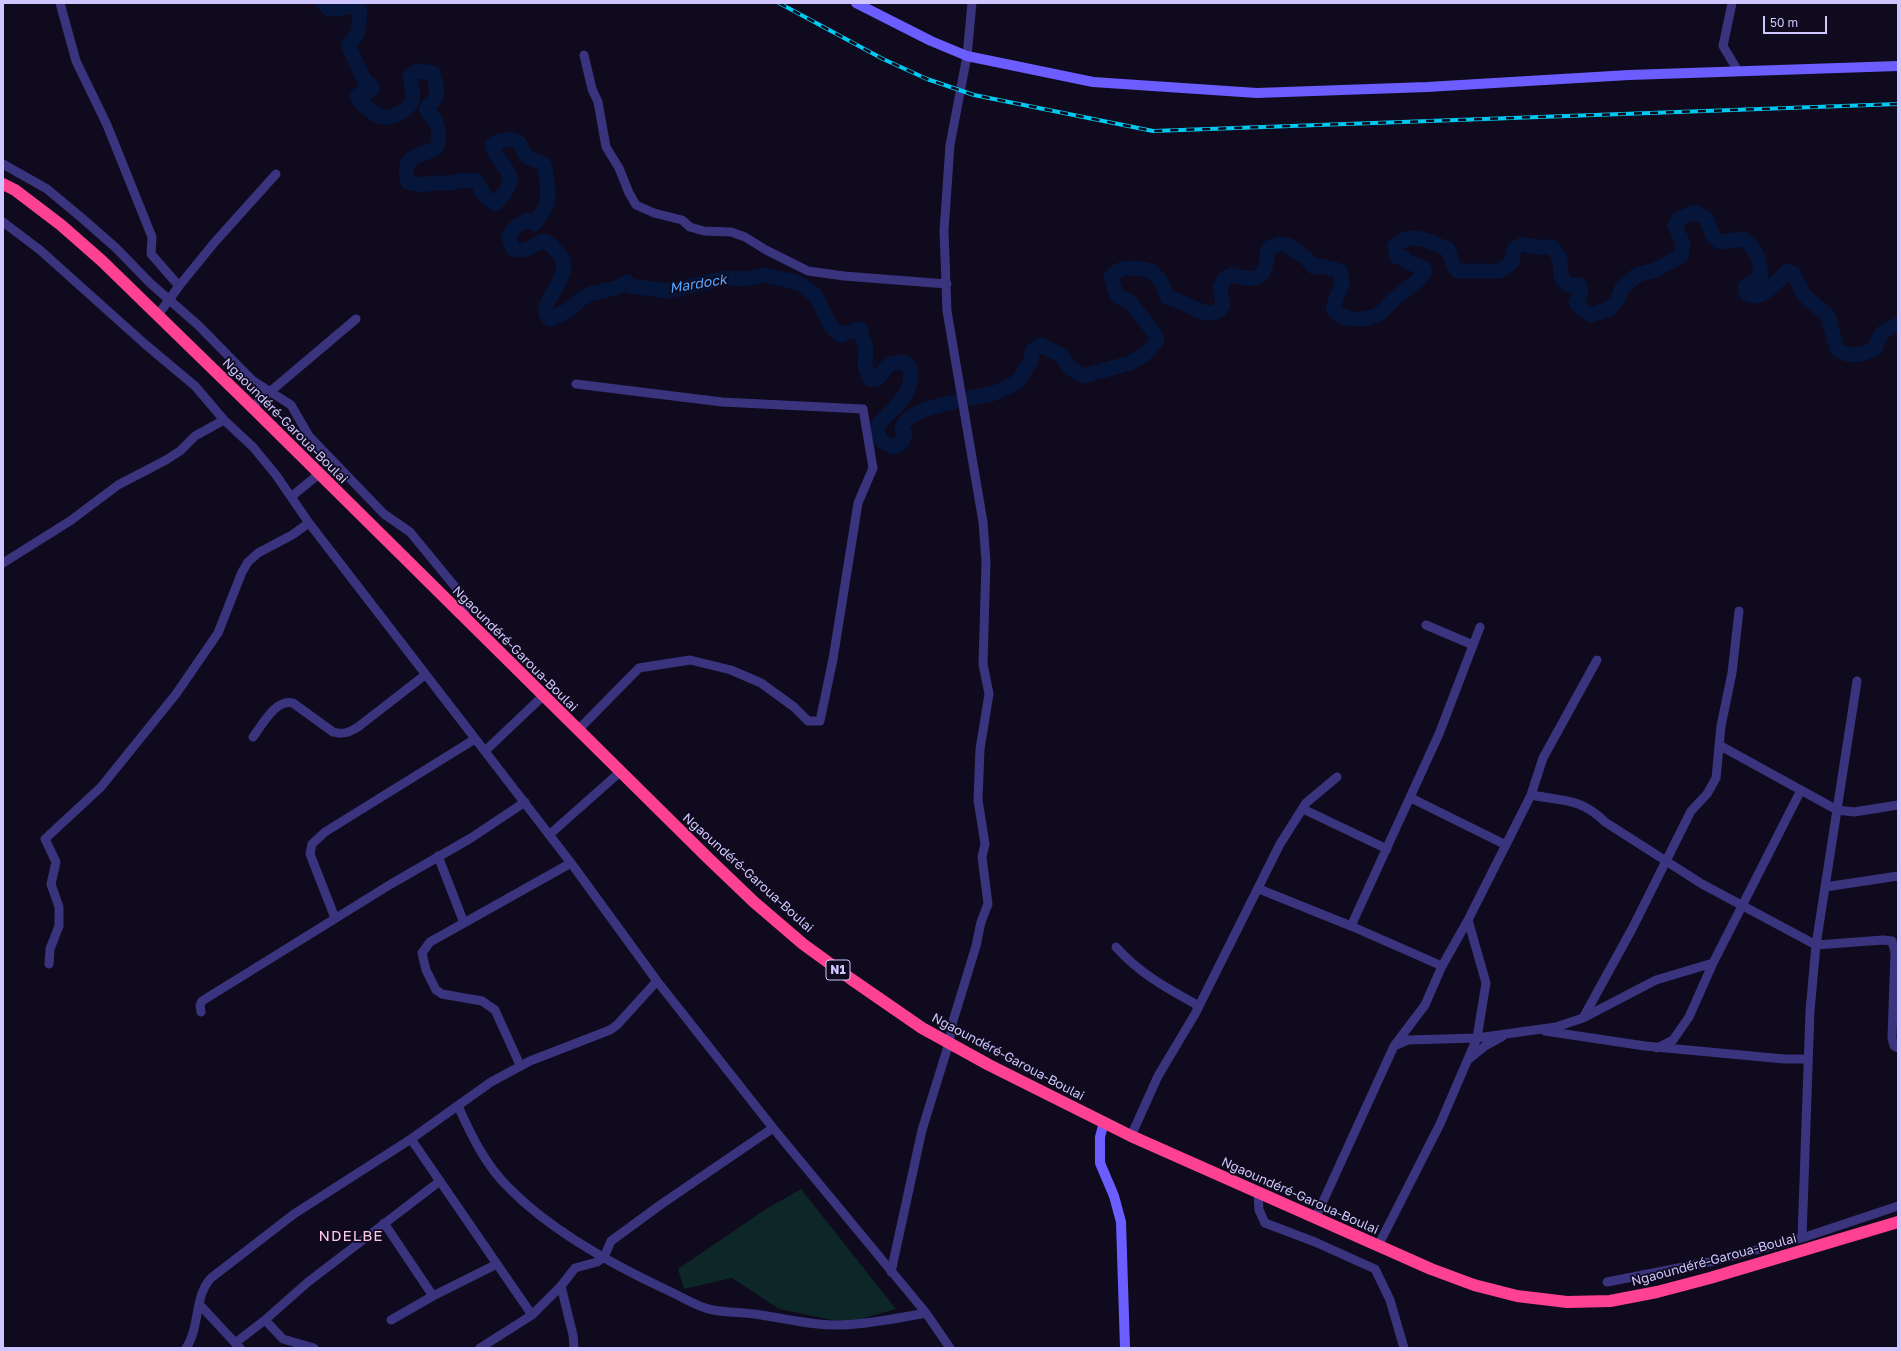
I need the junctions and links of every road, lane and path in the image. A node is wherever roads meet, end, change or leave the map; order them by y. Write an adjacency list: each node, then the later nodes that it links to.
1 (60, 3): 14 (street)
2 (856, 3): 6 (street)
3 (972, 3): 6 (street)
4 (1732, 3): 8 (street)
5 (584, 55): 13 (street)
6 (967, 56): 8 (street); 13 (street)
7 (1898, 66): 8 (street)
8 (1738, 71)
9 (3, 164): 15 (street)
10 (276, 174): 14 (street)
11 (3, 184): 16 (highway, Ngaoundéré-Garoua-Boulai / N1)
12 (3, 222): 21 (street)
13 (947, 284): 76 (street)
14 (179, 286): 15 (street)
15 (169, 299): 16 (street); 19 (street)
16 (158, 315): 20 (highway, Ngaoundéré-Garoua-Boulai / N1)
17 (356, 319): 19 (street)
18 (576, 384): 35 (street)
19 (268, 391): 20 (street); 27 (street)
20 (252, 407): 22 (highway, Ngaoundéré-Garoua-Boulai / N1)
21 (224, 420): 23 (street); 25 (street)
22 (319, 474): 23 (street); 27 (highway, Ngaoundéré-Garoua-Boulai / N1)
23 (292, 496): 24 (street)
24 (309, 523): 32 (street); 66 (street)
25 (3, 563)
26 (1739, 611): 38 (street)
27 (466, 619): 34 (highway, Ngaoundéré-Garoua-Boulai / N1)
28 (1426, 625): 30 (street)
29 (1480, 628): 30 (street)
30 (1472, 645): 44 (street)
31 (1597, 660): 43 (street)
32 (425, 675): 36 (street); 37 (street)
33 (1857, 681): 48 (street)
34 (543, 696): 35 (highway, Ngaoundéré-Garoua-Boulai / N1); 39 (street)
35 (578, 730): 40 (highway, Ngaoundéré-Garoua-Boulai / N1)
36 (253, 737)
37 (475, 739): 39 (street); 59 (street)
38 (1719, 745): 42 (street); 53 (street)
39 (485, 751): 45 (street)
40 (620, 772): 49 (street); 76 (highway, Ngaoundéré-Garoua-Boulai / N1)
41 (1337, 777): 47 (street)
42 (1800, 790): 48 (street); 58 (street)
43 (1531, 795): 50 (street); 53 (street)
44 (1411, 798): 50 (street); 51 (street)
45 (525, 802): 49 (street); 52 (street)
46 (1898, 805): 48 (street)
47 (1303, 809): 51 (street); 57 (street)
48 (1837, 810): 56 (street)
49 (549, 834): 54 (street)
50 (1506, 845): 60 (street)
51 (1387, 849): 62 (street)
52 (438, 856): 59 (street); 61 (street)
53 (1665, 861): 58 (street); 71 (street)
54 (571, 863): 61 (street); 68 (street)
55 (1898, 876): 56 (street)
56 (1825, 887): 63 (street)
57 (1259, 889): 62 (street); 69 (street)
58 (1742, 905): 63 (street); 65 (street)
59 (335, 918): 70 (street)
60 (1468, 920): 67 (street); 75 (street)
61 (464, 924): 82 (street)
62 (1351, 926): 67 (street)
63 (1816, 945): 72 (street); 81 (street)
64 (1116, 946): 69 (street)
65 (1713, 963): 71 (street); 78 (street)
66 (49, 964)
67 (1442, 966): 77 (street)
68 (657, 981): 82 (street); 85 (street)
69 (1199, 1006): 86 (street)
70 (201, 1012)
71 (1583, 1018): 73 (street)
72 (1895, 1026): 79 (street)
73 (1534, 1029): 74 (street); 78 (street)
74 (1508, 1033): 75 (street); 80 (street)
75 (1477, 1038): 77 (street); 80 (street)
76 (949, 1043): 84 (highway, Ngaoundéré-Garoua-Boulai / N1); 100 (street)
77 (1394, 1046): 91 (street)
78 (1657, 1048): 81 (street)
79 (1898, 1048)
80 (1469, 1059): 97 (street)
81 (1808, 1059): 96 (street)
82 (520, 1065): 83 (street)
83 (458, 1106): 87 (street); 98 (street)
84 (1104, 1122): 86 (highway, Ngaoundéré-Garoua-Boulai / N1); 115 (street)
85 (773, 1128): 98 (street); 100 (street)
86 (1131, 1136): 89 (highway, Ngaoundéré-Garoua-Boulai / N1)
87 (411, 1139): 88 (street); 104 (street)
88 (440, 1181): 93 (street); 99 (street)
89 (1258, 1192): 91 (highway, Ngaoundéré-Garoua-Boulai / N1); 116 (street)
90 (1898, 1206): 94 (street)
91 (1315, 1219): 97 (highway, Ngaoundéré-Garoua-Boulai / N1)
92 (1898, 1222): 95 (highway, Ngaoundéré-Garoua-Boulai / N1)
93 (384, 1223): 103 (street); 107 (street)
94 (1841, 1224): 95 (street); 96 (street)
95 (1856, 1234): 97 (highway, Ngaoundéré-Garoua-Boulai / N1)
96 (1802, 1238): 101 (street)
97 (1378, 1246)
98 (604, 1257): 102 (street); 105 (street)
99 (497, 1264): 103 (street); 106 (street)
100 (891, 1272): 105 (street)
101 (1608, 1282)
102 (561, 1286): 106 (street); 114 (street)
103 (432, 1296): 108 (street)
104 (199, 1304): 109 (street); 111 (street)
105 (926, 1313): 110 (street)
106 (532, 1315): 113 (street)
107 (265, 1320): 109 (street); 112 (street)
108 (391, 1320)
109 (238, 1346)
110 (950, 1347)
111 (186, 1348)
112 (314, 1348)
113 (480, 1348)
114 (574, 1348)
115 (1125, 1348)
116 (1404, 1348)

